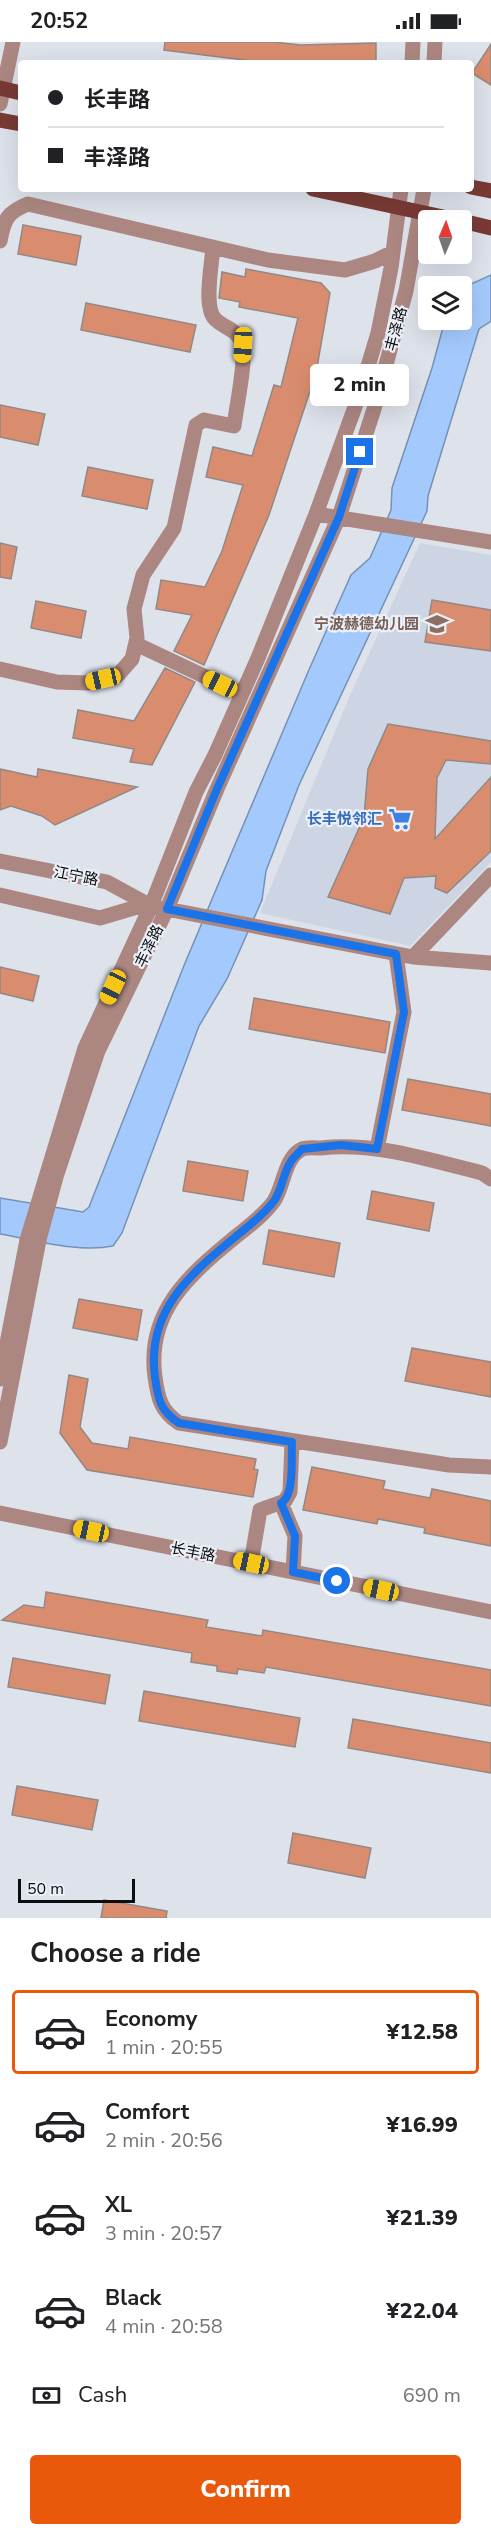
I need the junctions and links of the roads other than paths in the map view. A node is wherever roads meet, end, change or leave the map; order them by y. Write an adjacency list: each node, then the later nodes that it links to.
1 (13, 42): 7 (street)
2 (413, 42): 4 (street)
3 (435, 42): 5 (street)
4 (412, 60)
5 (434, 60)
6 (18, 93): 7 (main road)
7 (1, 94)
8 (0, 120): 9 (main road)
9 (18, 123)
10 (474, 188): 11 (main road)
11 (491, 191)
12 (327, 192): 15 (main road)
13 (401, 192): 15 (street, 丰泽路)
14 (424, 192): 16 (street, 丰泽路)
15 (399, 208): 17 (main road); 23 (street, 丰泽路)
16 (421, 210)
17 (418, 212)
18 (472, 224): 19 (main road)
19 (491, 228)
20 (418, 229): 25 (street, 丰泽路)
21 (0, 242): 22 (street)
22 (213, 247): 23 (street); 27 (street)
23 (393, 252): 24 (street, 丰泽路)
24 (316, 514): 25 (street); 29 (street, 丰泽路)
25 (339, 517): 26 (street); 34 (street, 丰泽路)
26 (491, 542)
27 (136, 644): 28 (street); 29 (street)
28 (0, 669)
29 (242, 694): 33 (street, 丰泽路)
30 (0, 861): 33 (street, 江宁路)
31 (491, 875): 36 (street)
32 (0, 895): 33 (street, 江宁路)
33 (149, 905): 34 (street, 江宁路); 40 (street, 丰泽路)
34 (167, 909): 35 (street, 江宁路); 40 (street, 丰泽路)
35 (396, 954): 36 (street, 江宁路); 38 (street)
36 (413, 957): 37 (street, 江宁路)
37 (491, 963)
38 (377, 1149): 39 (street); 43 (street)
39 (491, 1179)
40 (33, 1240): 41 (street, 丰泽路); 42 (street, 丰泽路)
41 (0, 1379)
42 (0, 1442)
43 (292, 1442): 44 (street); 45 (street)
44 (491, 1467)
45 (281, 1503): 47 (street); 48 (street)
46 (0, 1513): 47 (street, 长丰路)
47 (251, 1563): 48 (street, 长丰路)
48 (293, 1572): 49 (street, 长丰路)
49 (491, 1612)

